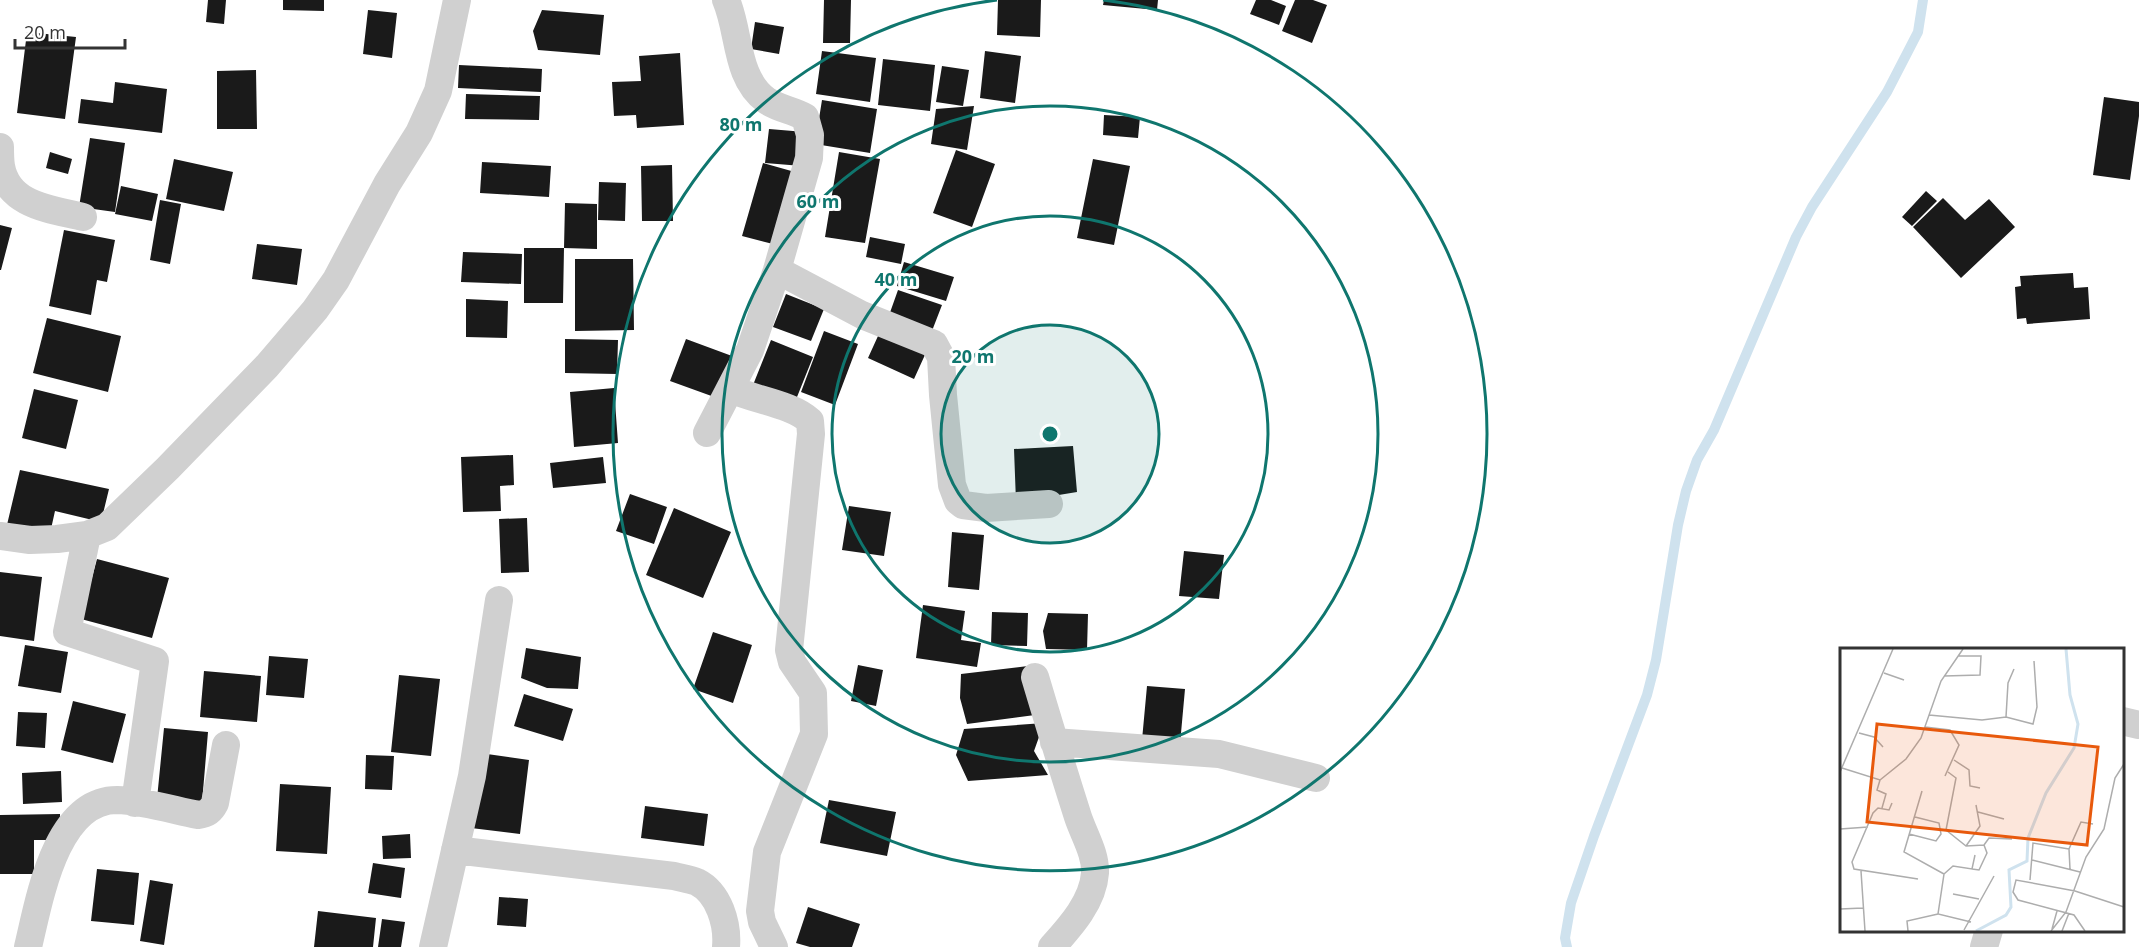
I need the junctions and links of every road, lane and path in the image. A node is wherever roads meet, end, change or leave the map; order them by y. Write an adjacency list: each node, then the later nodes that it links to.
1 (457, 0): 9 (street)
2 (726, 0): 5 (street)
3 (0, 147): 4 (street)
4 (83, 217)
5 (777, 270): 6 (street); 8 (street)
6 (731, 389): 7 (street); 24 (street)
7 (708, 433)
8 (1049, 504)
9 (87, 535): 10 (street); 18 (street)
10 (0, 536)
11 (499, 600): 19 (street)
12 (1035, 677): 15 (street)
13 (2124, 721): 14 (street)
14 (2139, 725)
15 (1054, 742): 17 (street); 25 (street)
16 (226, 745): 18 (street)
17 (1316, 778)
18 (135, 802): 21 (street)
19 (455, 850): 22 (street); 23 (street)
20 (1988, 932): 26 (street)
21 (28, 947)
22 (433, 947)
23 (726, 947)
24 (774, 947)
25 (1052, 947)
26 (1984, 947)

